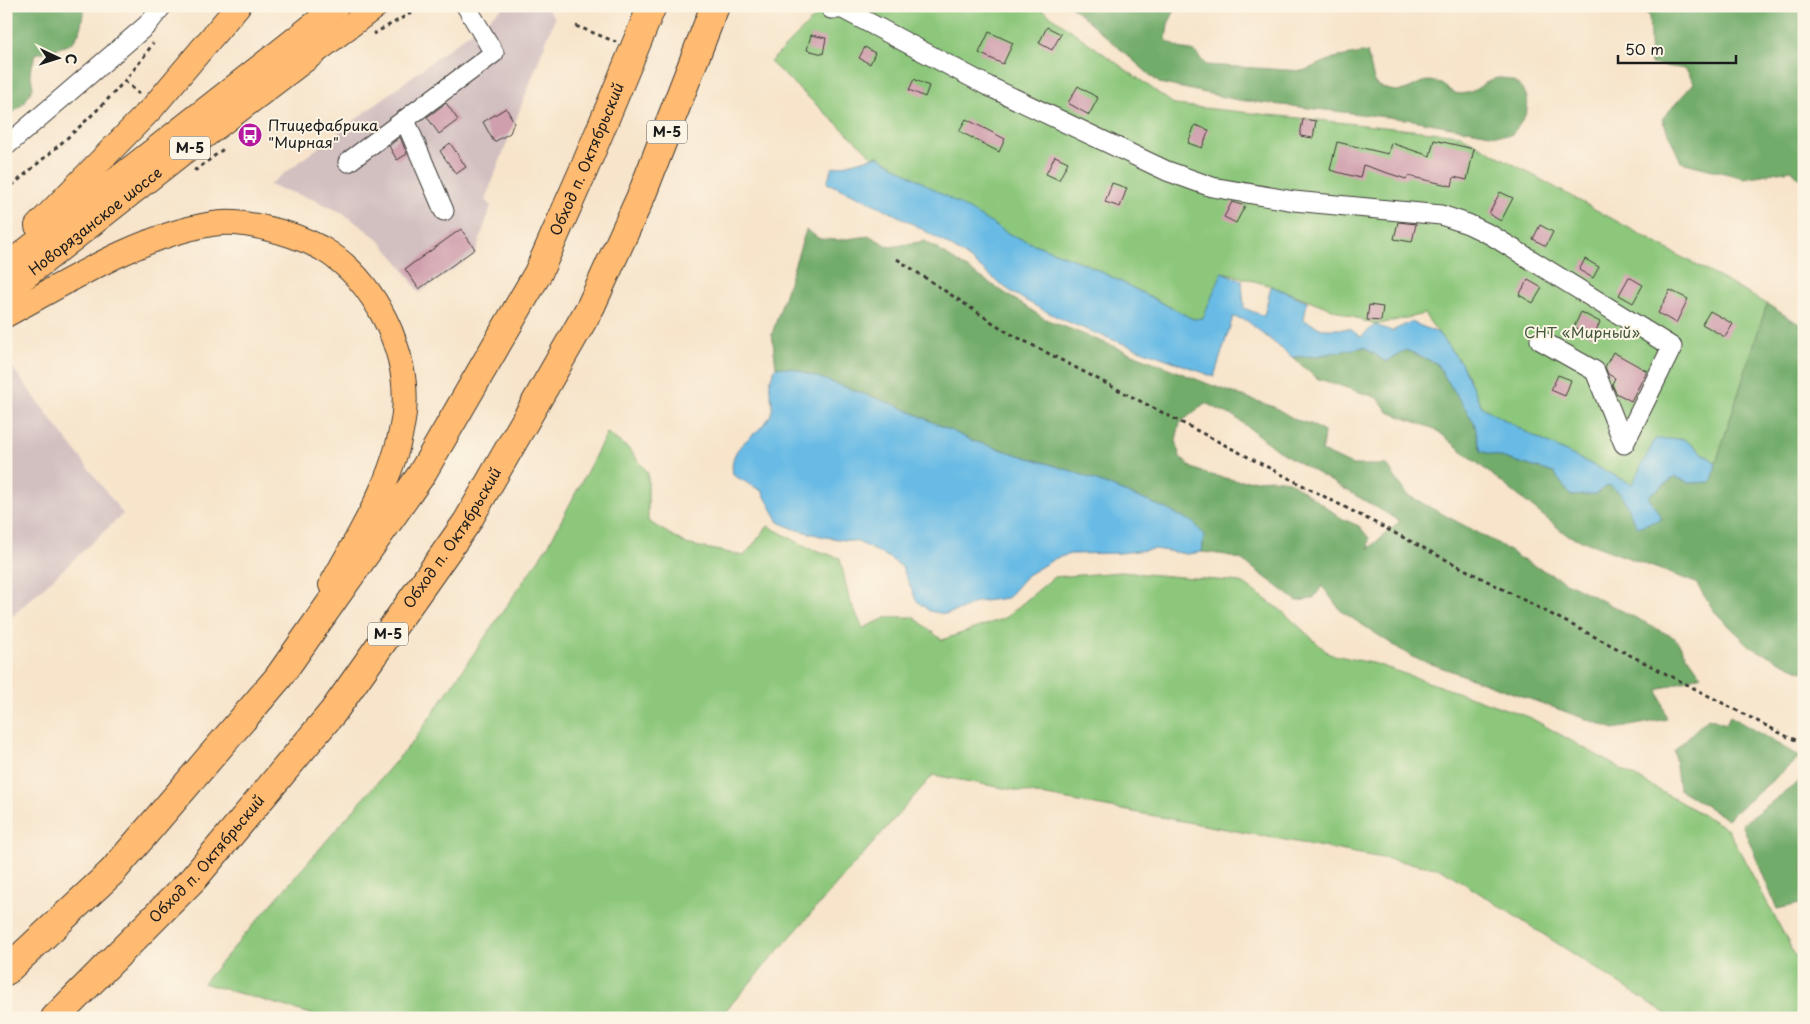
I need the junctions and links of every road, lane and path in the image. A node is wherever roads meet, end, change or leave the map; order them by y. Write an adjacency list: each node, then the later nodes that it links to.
1 (162, 6): 17 (street)
2 (337, 6): 10 (main road)
3 (342, 6): 10 (main road)
4 (376, 6): 24 (main road, Новорязанское шоссе / М-5)
5 (466, 6): 16 (street)
6 (652, 6): 13 (highway, Обход п. Октябрьский)
7 (715, 6): 30 (highway, Обход п. Октябрьский / М-5)
8 (832, 6): 26 (street)
9 (234, 10): 21 (main road)
10 (319, 22): 23 (main road, Новорязанское шоссе / М-5)
11 (576, 26): 13 (path)
12 (158, 36): 14 (path)
13 (636, 50): 27 (highway, Обход п. Октябрьский)
14 (125, 81): 15 (path); 19 (path)
15 (145, 99)
16 (404, 120): 18 (street); 20 (street)
17 (6, 146)
18 (348, 162)
19 (6, 191)
20 (444, 211)
21 (6, 258)
22 (897, 260): 28 (path)
23 (6, 266)
24 (6, 292)
25 (6, 315): 27 (main road)
26 (1540, 340)
27 (292, 658): 29 (highway, Обход п. Октябрьский)
28 (1804, 743)
29 (6, 971)
30 (55, 1018)

